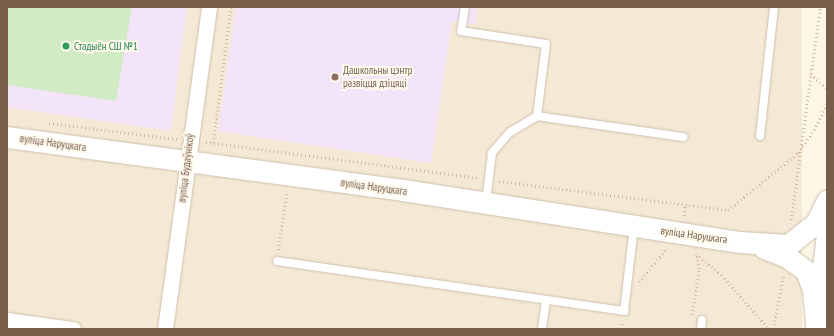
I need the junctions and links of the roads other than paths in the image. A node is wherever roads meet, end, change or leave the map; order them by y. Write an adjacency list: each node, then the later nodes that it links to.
1 (209, 7): 8 (street, вуліца Будаўнікоў)
2 (465, 7): 4 (lane)
3 (774, 7): 5 (lane)
4 (537, 116): 7 (lane); 10 (lane)
5 (760, 136)
6 (7, 137): 8 (street, вуліца Наруцкага)
7 (683, 137)
8 (188, 162): 10 (street, вуліца Наруцкага); 20 (street, вуліца Будаўнікоў)
9 (827, 200): 13 (street)
10 (486, 203): 11 (street, вуліца Наруцкага)
11 (634, 227): 13 (street, вуліца Наруцкага); 15 (lane)
12 (827, 235): 18 (street)
13 (740, 242): 18 (street)
14 (277, 261): 15 (lane)
15 (546, 300): 21 (lane)
16 (7, 320): 19 (street)
17 (702, 320): 22 (lane)
18 (816, 327)
19 (73, 329)
20 (165, 329)
21 (542, 329)
22 (701, 329)

